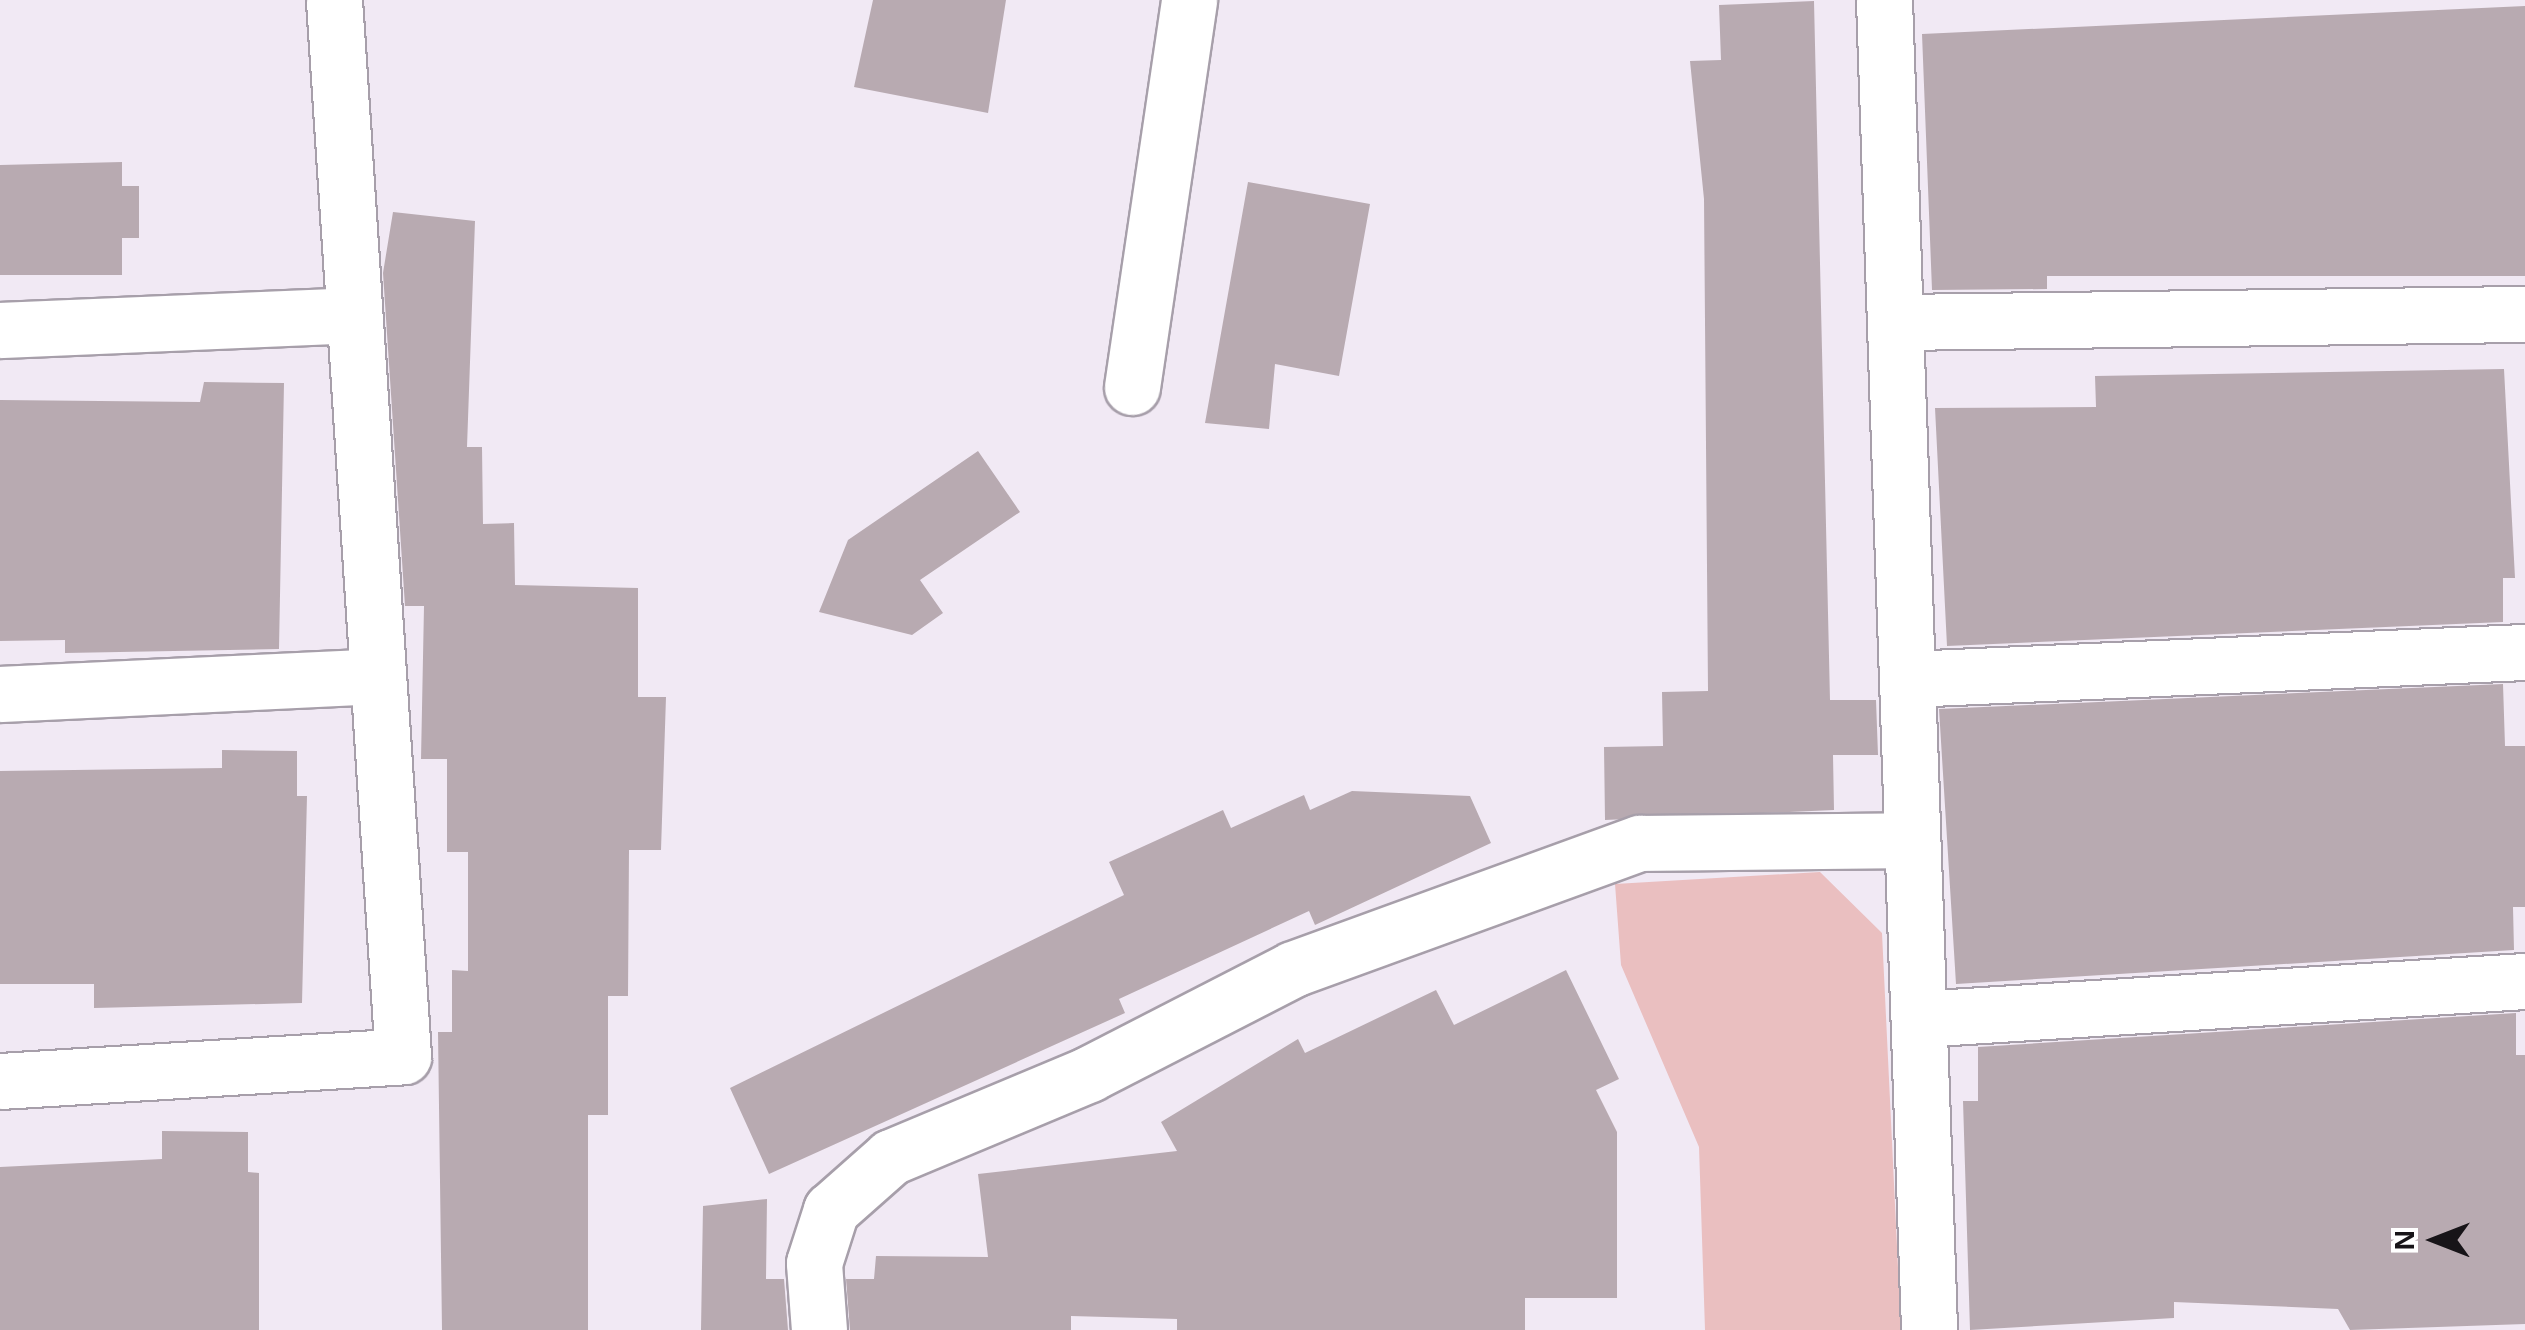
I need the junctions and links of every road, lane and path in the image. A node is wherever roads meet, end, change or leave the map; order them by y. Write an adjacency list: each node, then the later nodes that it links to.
1 (334, 0): 5 (street)
2 (1189, 0): 8 (street)
3 (1884, 0): 6 (street)
4 (2525, 314): 6 (street)
5 (354, 315): 7 (street); 10 (street)
6 (1896, 322): 11 (street)
7 (0, 330)
8 (1132, 386)
9 (2525, 652): 11 (street)
10 (378, 676): 12 (street); 16 (street)
11 (1908, 679): 13 (street)
12 (0, 694)
13 (1911, 840): 15 (street); 17 (street)
14 (2525, 981): 15 (street)
15 (1918, 1018): 18 (street)
16 (0, 1081)
17 (818, 1330)
18 (1930, 1330)

